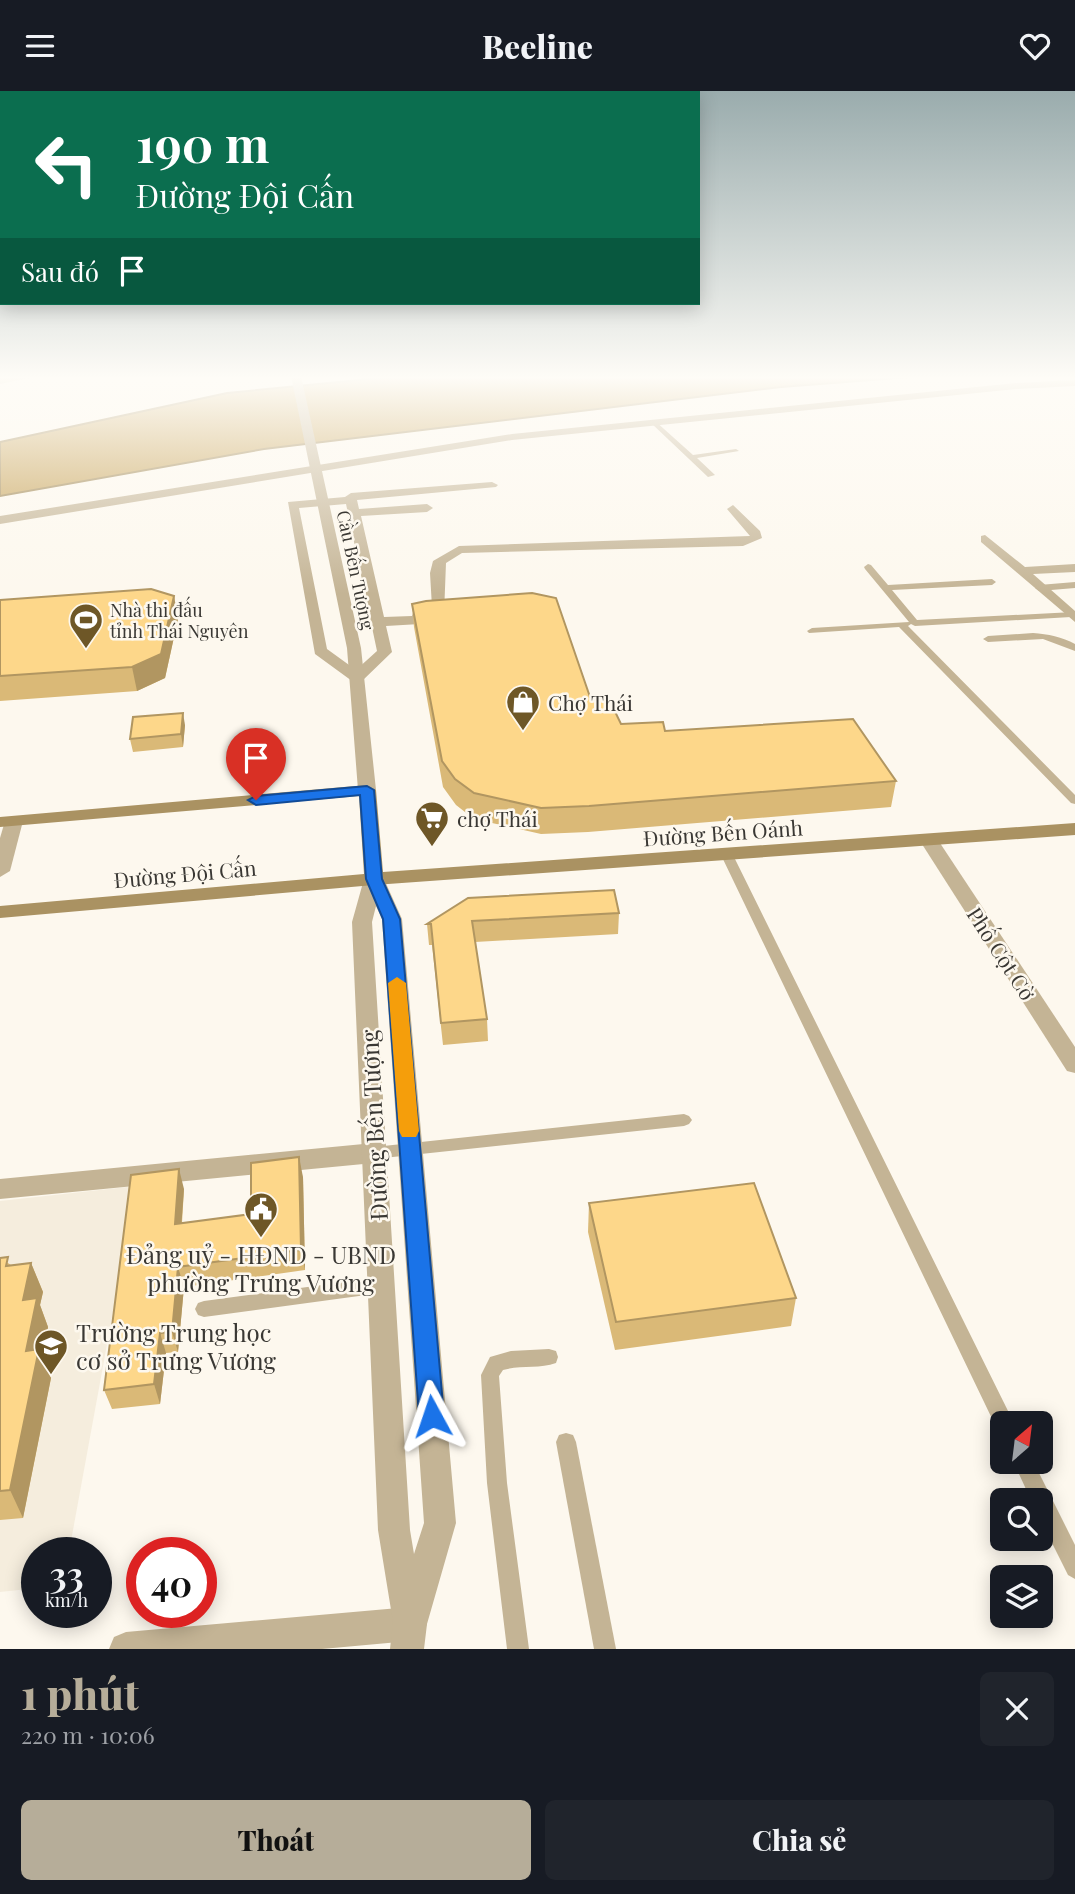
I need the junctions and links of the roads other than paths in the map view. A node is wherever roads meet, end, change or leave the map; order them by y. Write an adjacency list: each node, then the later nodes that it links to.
1 (312, 449): 27 (street, Cầu Bến Tượng)
2 (476, 449): 9 (street)
3 (682, 449): 5 (lane)
4 (737, 451): 5 (lane)
5 (691, 457): 6 (lane)
6 (711, 475)
7 (492, 485): 9 (street)
8 (290, 490): 9 (street); 9 (street); 12 (street); 29 (street)
9 (349, 490): 10 (street); 22 (street)
10 (426, 508)
11 (733, 509): 22 (street)
12 (0, 520)
13 (985, 539): 16 (street)
14 (868, 566): 20 (lane)
15 (1075, 568): 16 (street)
16 (1020, 571): 19 (street)
17 (992, 582): 20 (lane)
18 (1075, 585): 19 (lane)
19 (1039, 588): 21 (street)
20 (887, 589): 23 (lane)
21 (1073, 616): 23 (lane)
22 (379, 622): 29 (street)
23 (915, 623): 24 (lane)
24 (901, 624): 25 (lane); 31 (lane)
25 (812, 631)
26 (988, 639): 28 (lane)
27 (354, 648): 29 (street, Đường Bến Tượng)
28 (1075, 648)
29 (357, 678): 30 (street, Đường Bến Tượng)
30 (367, 790): 32 (main road); 37 (main road, Đường Bến Tượng)
31 (1075, 801)
32 (7, 821): 36 (street)
33 (1075, 829): 34 (main road, Đường Bến Oánh)
34 (929, 841): 35 (main road, Đường Bến Oánh); 39 (street, Phố Cột Cờ)
35 (727, 855): 37 (main road, Đường Bến Oánh); 47 (lane)
36 (0, 871)
37 (374, 879): 38 (main road, Đường Đội Cấn); 41 (street, Đường Bến Tượng); 42 (street, Đường Bến Tượng)
38 (0, 912)
39 (1075, 1065)
40 (684, 1120): 41 (lane)
41 (410, 1149): 42 (lane); 51 (street, Đường Bến Tượng)
42 (374, 1153): 43 (street); 44 (street, Đường Bến Tượng)
43 (0, 1189)
44 (381, 1285): 45 (lane); 51 (street, Đường Bến Tượng)
45 (204, 1309)
46 (549, 1357): 53 (lane)
47 (998, 1411)
48 (566, 1442): 54 (lane)
49 (1029, 1474): 50 (lane)
50 (1075, 1568)
51 (408, 1636): 52 (street)
52 (127, 1649)
53 (518, 1649)
54 (605, 1649)

